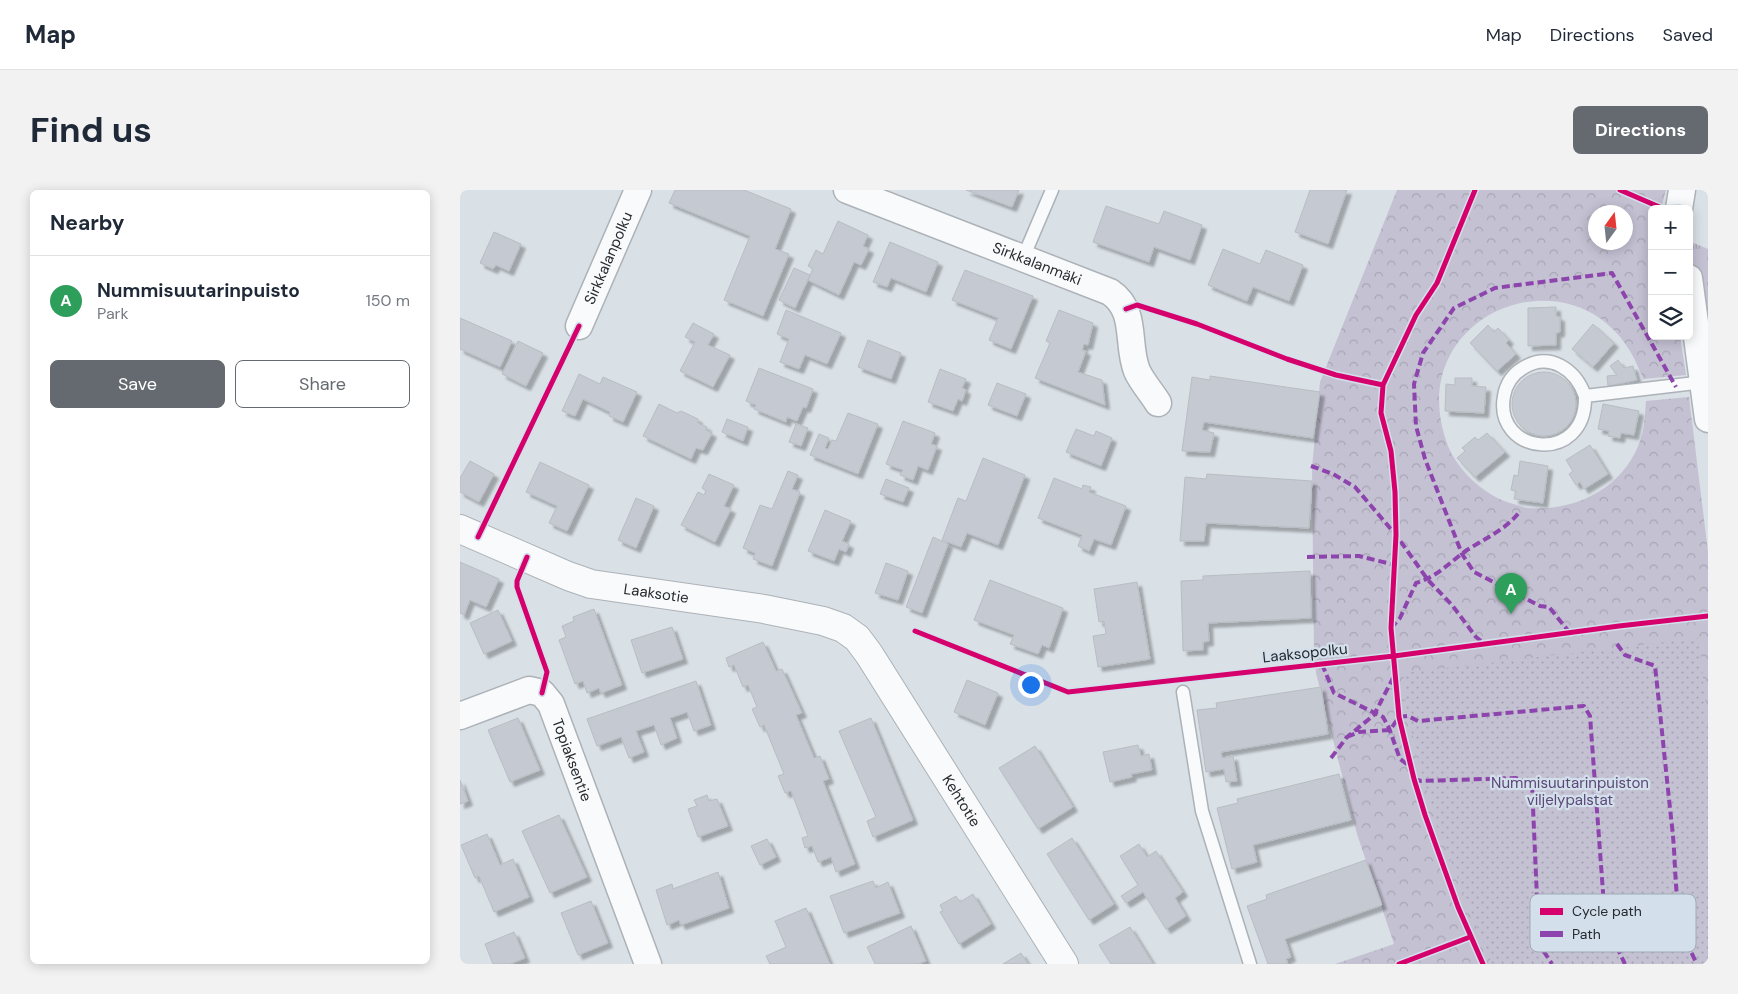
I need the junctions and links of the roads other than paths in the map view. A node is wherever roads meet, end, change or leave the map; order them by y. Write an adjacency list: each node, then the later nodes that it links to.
1 (638, 190): 8 (street, Sirkkalanpolku)
2 (847, 190): 6 (street, Sirkkalanmäki)
3 (1052, 190): 6 (lane)
4 (1682, 190): 5 (street)
5 (1680, 205)
6 (1023, 258): 11 (street, Sirkkalanmäki)
7 (1691, 295): 9 (street)
8 (579, 326)
9 (1704, 382): 10 (lane); 12 (street)
10 (1586, 396): 10 (lane)
11 (1158, 404)
12 (1708, 419)
13 (460, 529): 14 (street, Laaksotie)
14 (857, 638): 18 (street, Kehtotie)
15 (1183, 692): 19 (lane)
16 (460, 716): 17 (street, Topiaksentie)
17 (648, 964)
18 (1064, 964)
19 (1250, 964)

